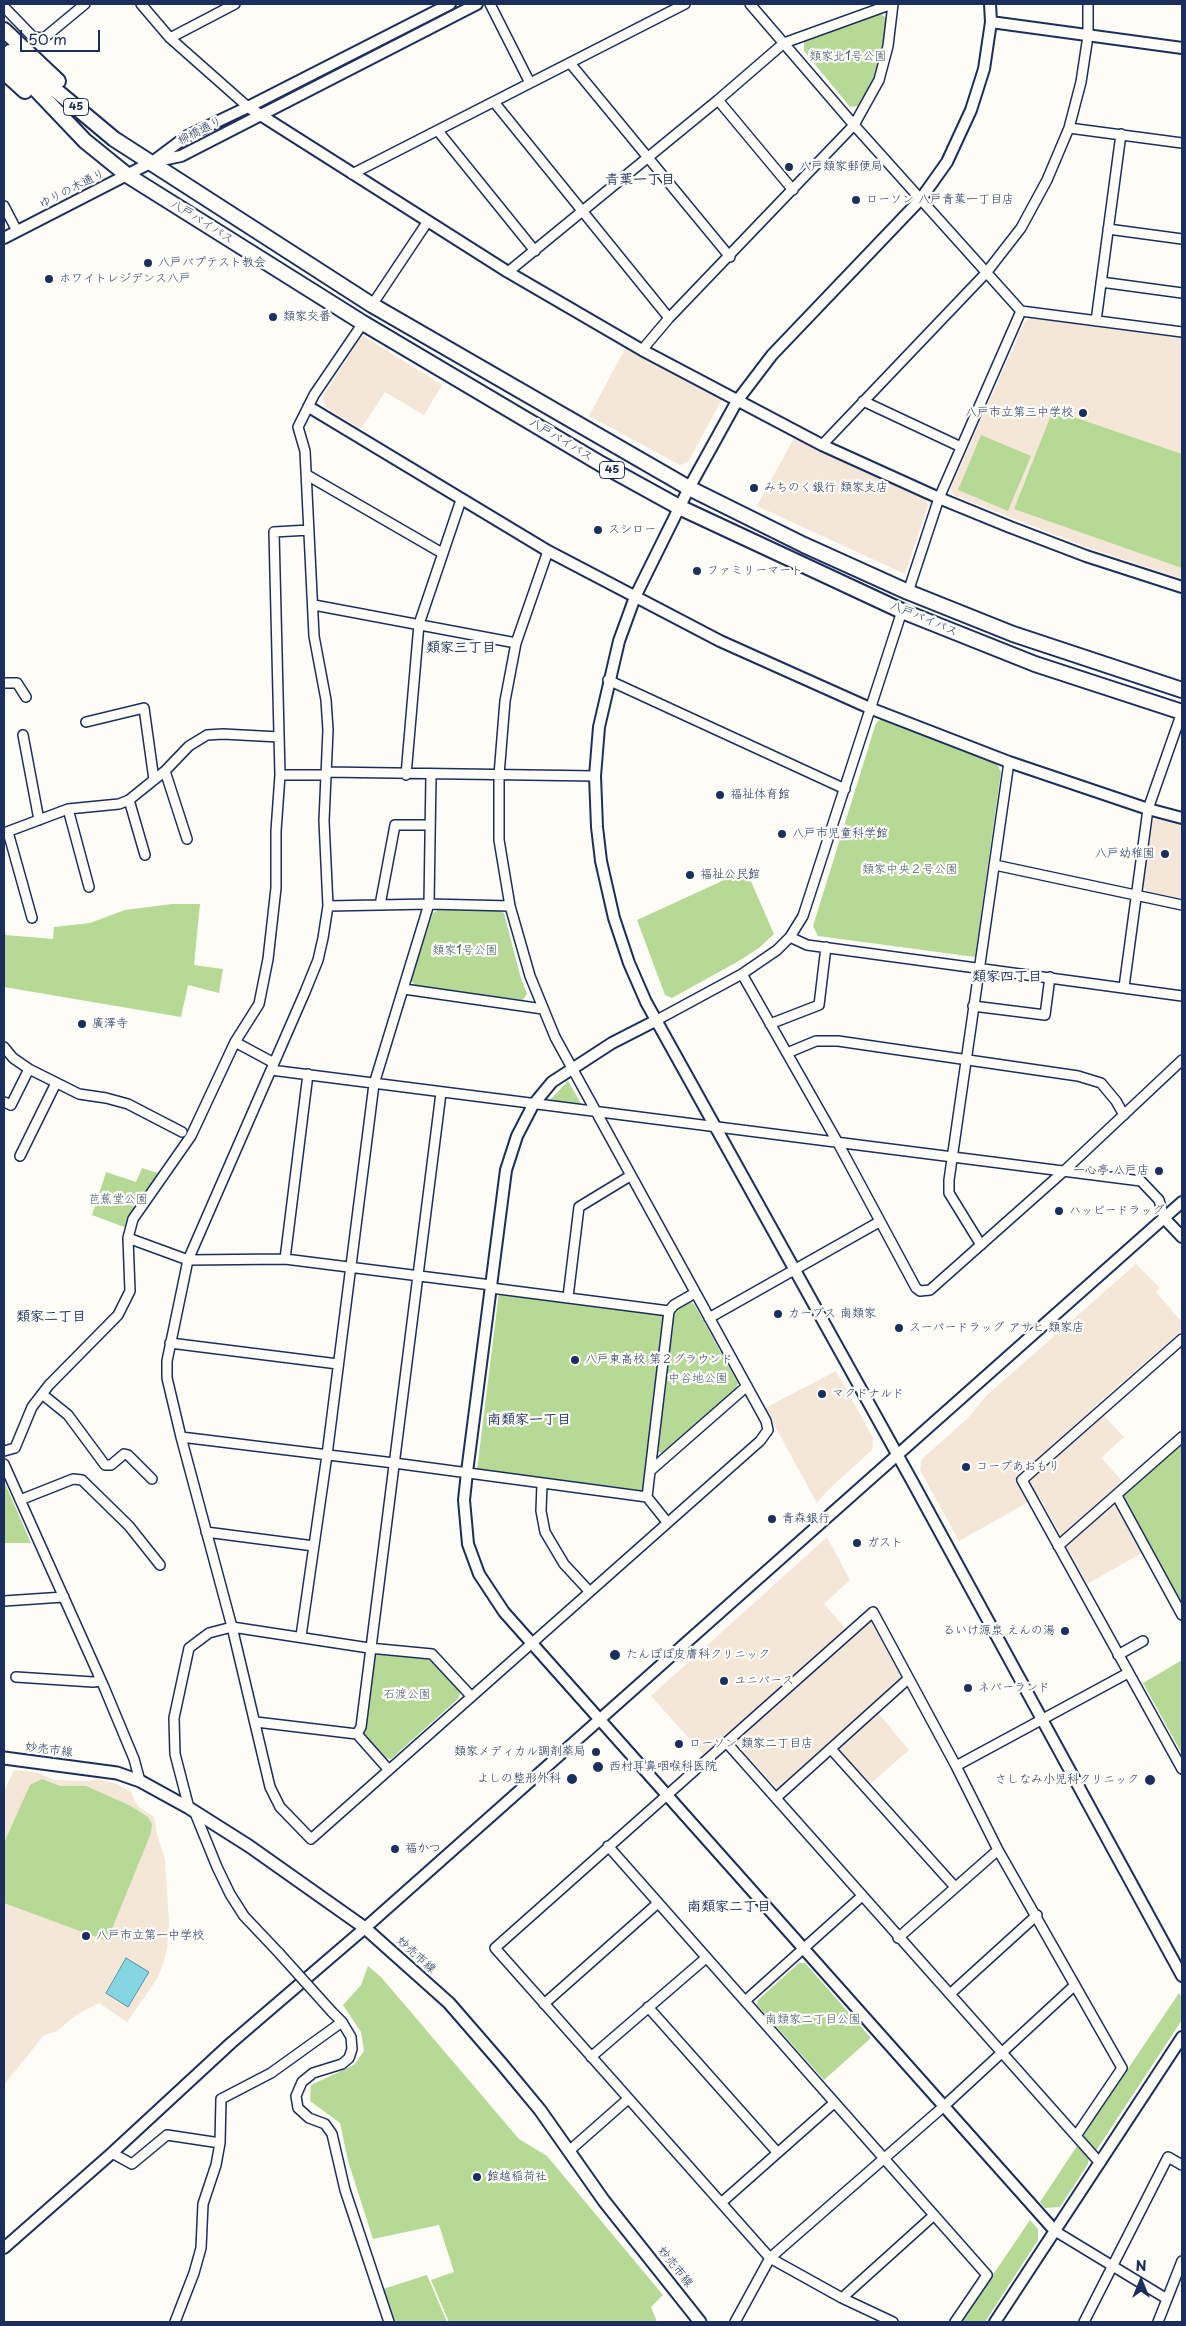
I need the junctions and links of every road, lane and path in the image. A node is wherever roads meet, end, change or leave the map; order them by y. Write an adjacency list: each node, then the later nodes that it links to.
1 (85, 4): 12 (street)
2 (140, 4): 16 (street)
3 (235, 4): 16 (street)
4 (450, 4): 26 (street, 柳橋通り)
5 (478, 4): 27 (street, 柳橋通り)
6 (490, 4): 23 (street)
7 (685, 4): 21 (street)
8 (750, 4): 17 (street)
9 (892, 4): 17 (street); 28 (street)
10 (990, 4): 13 (street)
11 (1088, 4): 15 (street)
12 (4, 7)
13 (990, 22): 15 (street); 39 (street)
14 (4, 30): 35 (highway)
15 (1088, 36): 19 (street); 29 (street)
16 (170, 38): 26 (street)
17 (784, 43): 24 (street); 28 (street)
18 (4, 47): 35 (highway, 八戸バイパス / 45)
19 (1182, 48)
20 (4, 56): 32 (highway, 八戸バイパス / 45)
21 (570, 63): 23 (street); 34 (street)
22 (4, 72): 32 (highway)
23 (530, 83): 25 (street)
24 (718, 100): 34 (street); 38 (street)
25 (494, 102): 30 (street); 41 (street)
26 (248, 108): 27 (street); 35 (street, 柳橋通り)
27 (259, 115): 35 (street, 柳橋通り); 36 (street)
28 (854, 126): 38 (street); 39 (street)
29 (1069, 128): 31 (street); 50 (street)
30 (438, 131): 36 (street); 47 (street)
31 (1121, 134): 33 (street); 43 (street)
32 (85, 141): 37 (highway, 八戸バイパス / 45)
33 (1182, 142)
34 (648, 158): 41 (street); 48 (street)
35 (152, 162): 37 (street, ゆりの木通り); 53 (highway, 八戸バイパス / 45)
36 (352, 174): 42 (street)
37 (127, 175): 44 (street, ゆりの木通り); 57 (highway, 八戸バイパス / 45)
38 (793, 190): 48 (street)
39 (920, 200): 50 (street); 60 (street)
40 (4, 206): 44 (street)
41 (583, 211): 47 (street); 55 (street)
42 (428, 221): 49 (street); 53 (street)
43 (1108, 229): 46 (street); 51 (street)
44 (17, 231): 45 (street, ゆりの木通り)
45 (4, 238)
46 (1182, 238)
47 (535, 251): 49 (street)
48 (730, 257): 55 (street)
49 (508, 272): 59 (street)
50 (986, 273): 54 (street); 61 (street)
51 (1101, 282): 52 (street); 56 (street)
52 (1182, 293)
53 (372, 305): 66 (highway, 八戸バイパス / 45)
54 (1021, 311): 56 (street); 64 (street)
55 (669, 318): 59 (street)
56 (1096, 321): 58 (street)
57 (363, 323): 62 (street); 69 (highway, 八戸バイパス / 45)
58 (1182, 332)
59 (642, 350): 60 (street)
60 (737, 401): 63 (street); 66 (street)
61 (863, 401): 63 (street); 64 (street)
62 (309, 407): 65 (street); 68 (street)
63 (822, 445): 67 (street)
64 (962, 446): 67 (street)
65 (307, 476): 70 (street); 72 (street)
66 (689, 488): 69 (street); 74 (highway, 八戸バイパス / 45)
67 (939, 498): 73 (street); 74 (street)
68 (461, 500): 71 (street); 72 (street)
69 (680, 507): 75 (street); 77 (highway, 八戸バイパス / 45)
70 (309, 530): 76 (street); 88 (street)
71 (548, 551): 75 (street); 79 (street)
72 (442, 553): 78 (street)
73 (1182, 587)
74 (908, 592): 82 (highway, 八戸バイパス / 45)
75 (635, 597): 80 (street); 84 (street)
76 (314, 605): 78 (street); 91 (street)
77 (902, 611): 84 (street); 85 (highway, 八戸バイパス / 45)
78 (419, 624): 79 (street); 92 (street)
79 (516, 643): 95 (street)
80 (608, 680): 96 (street); 98 (street)
81 (4, 683): 83 (street)
82 (1182, 690)
83 (26, 698)
84 (872, 709): 89 (street); 98 (street)
85 (1182, 712): 101 (street)
86 (86, 722): 97 (street)
87 (23, 735): 103 (street)
88 (279, 737): 90 (street); 93 (street)
89 (1009, 762): 101 (street); 108 (street)
90 (165, 771): 97 (street); 106 (street)
91 (326, 774): 92 (street); 93 (street); 114 (street)
92 (406, 774): 94 (street)
93 (280, 775): 129 (street)
94 (431, 775): 95 (street); 104 (street)
95 (499, 775): 96 (street); 115 (street)
96 (595, 776): 127 (street)
97 (154, 780): 99 (street)
98 (846, 789): 117 (street)
99 (129, 800): 100 (street); 107 (street)
100 (68, 809): 103 (street); 109 (street)
101 (1148, 809): 102 (street); 110 (street)
102 (1182, 818)
103 (39, 820): 105 (street)
104 (430, 825): 111 (street); 112 (street)
105 (6, 833): 116 (street)
106 (187, 839)
107 (145, 855)
108 (995, 865): 110 (street); 119 (street)
109 (89, 887)
110 (1137, 894): 113 (street); 122 (street)
111 (429, 904): 112 (street); 115 (street); 123 (street)
112 (380, 905): 114 (street)
113 (1182, 905)
114 (328, 906): 134 (street)
115 (510, 906): 126 (street)
116 (32, 918)
117 (790, 937): 118 (street); 120 (street)
118 (826, 947): 119 (street); 128 (street)
119 (979, 968): 121 (street); 125 (street)
120 (742, 974): 127 (street); 128 (street)
121 (1050, 978): 122 (street); 125 (street)
122 (1124, 987): 124 (street)
123 (404, 990): 126 (street); 139 (street)
124 (1182, 996)
125 (973, 1006): 132 (street)
126 (543, 1009): 135 (street)
127 (657, 1020): 135 (street); 145 (street)
128 (770, 1024): 131 (street)
129 (234, 1042): 134 (street); 156 (street)
130 (4, 1047): 136 (street)
131 (787, 1053): 132 (street); 147 (street)
132 (965, 1059): 144 (street); 149 (street)
133 (1182, 1060): 144 (street)
134 (273, 1067): 137 (street); 159 (street)
135 (571, 1068): 142 (street); 143 (street)
136 (29, 1069): 138 (street); 141 (street)
137 (308, 1074): 139 (street); 158 (street)
138 (56, 1083): 146 (street); 148 (street)
139 (374, 1084): 140 (street); 160 (street)
140 (441, 1093): 142 (street); 162 (street)
141 (4, 1102)
142 (533, 1105): 143 (street); 163 (street)
143 (595, 1112): 145 (street); 151 (street)
144 (1124, 1115): 150 (street)
145 (715, 1128): 147 (street); 161 (street)
146 (182, 1132)
147 (838, 1143): 149 (street); 154 (street)
148 (20, 1156)
149 (952, 1156): 150 (street); 157 (street)
150 (1064, 1171): 153 (street); 157 (street)
151 (630, 1176): 164 (street); 165 (street)
152 (1182, 1202): 153 (street)
153 (1164, 1218): 155 (street); 177 (street)
154 (879, 1222): 157 (street); 161 (street)
155 (1182, 1237)
156 (128, 1238): 159 (street); 172 (street)
157 (981, 1245)
158 (285, 1259): 159 (street); 160 (street)
159 (188, 1260): 169 (street)
160 (351, 1267): 162 (street); 170 (street)
161 (794, 1269): 167 (street); 177 (street)
162 (418, 1276): 163 (street); 178 (street)
163 (491, 1286): 165 (street); 181 (street)
164 (695, 1293): 166 (street); 167 (street)
165 (568, 1297): 166 (street)
166 (669, 1311): 180 (street)
167 (709, 1318): 171 (street)
168 (1182, 1339): 190 (street)
169 (170, 1343): 170 (street); 173 (street)
170 (338, 1364): 176 (street)
171 (746, 1386): 180 (street); 187 (street)
172 (42, 1394): 175 (street); 182 (street)
173 (181, 1437): 176 (street); 188 (street)
174 (1182, 1437): 184 (street)
175 (4, 1451)
176 (327, 1455): 178 (street); 189 (street)
177 (897, 1455): 207 (street); 208 (street)
178 (394, 1463): 181 (street); 200 (street)
179 (4, 1464): 186 (street)
180 (650, 1471): 185 (street)
181 (467, 1472): 183 (street); 199 (street)
182 (152, 1479)
183 (542, 1484): 185 (street); 192 (street)
184 (1117, 1496): 190 (street); 195 (street)
185 (647, 1497): 187 (street)
186 (20, 1500): 191 (street); 193 (street)
187 (667, 1522): 192 (street)
188 (206, 1532): 189 (street); 196 (street)
189 (314, 1546): 197 (street)
190 (1058, 1546): 201 (street)
191 (160, 1565)
192 (589, 1591): 199 (street)
193 (64, 1598): 194 (street); 205 (street)
194 (4, 1601)
195 (1182, 1615)
196 (232, 1627): 197 (street); 209 (street); 220 (street)
197 (301, 1636): 200 (street)
198 (1143, 1641): 201 (street)
199 (533, 1642): 206 (street); 207 (street)
200 (369, 1648): 206 (street); 210 (street)
201 (1118, 1655): 202 (street)
202 (1128, 1673): 208 (street); 216 (street)
203 (16, 1677): 205 (street)
204 (908, 1679): 211 (street); 212 (street); 214 (street)
205 (101, 1681): 217 (street)
206 (471, 1696): 215 (street)
207 (600, 1719): 218 (street); 227 (street)
208 (1042, 1721): 214 (street); 231 (street)
209 (256, 1722): 210 (street); 215 (street)
210 (357, 1734): 215 (street)
211 (726, 1742): 218 (street); 219 (street)
212 (832, 1749): 219 (street); 223 (street)
213 (4, 1758): 217 (main road, 妙売市線)
214 (956, 1766): 222 (street)
215 (388, 1769)
216 (1182, 1769)
217 (140, 1781): 220 (main road, 妙売市線)
218 (667, 1795): 221 (street); 229 (street)
219 (776, 1797): 224 (street)
220 (192, 1811): 227 (main road, 妙売市線); 237 (street, bridge)
221 (608, 1846): 225 (street); 235 (street)
222 (998, 1850): 223 (street); 226 (street)
223 (955, 1887): 228 (street)
224 (862, 1896): 228 (street); 229 (street)
225 (658, 1903): 230 (street); 235 (street)
226 (1037, 1915): 232 (street); 233 (street)
227 (365, 1928): 246 (main road, 妙売市線); 248 (street)
228 (898, 1938): 233 (street)
229 (804, 1948): 234 (street); 243 (street)
230 (706, 1958): 234 (street); 236 (street)
231 (1182, 1976)
232 (1075, 1985): 239 (street); 244 (street)
233 (950, 1994): 239 (street)
234 (745, 2002): 242 (street)
235 (544, 2004): 240 (street)
236 (648, 2008): 240 (street); 247 (street)
237 (342, 2022): 245 (street); 262 (street)
238 (1182, 2037): 250 (street)
239 (1002, 2053): 243 (street); 244 (street)
240 (591, 2057): 241 (street)
241 (628, 2099): 246 (street); 252 (street)
242 (834, 2103): 247 (street); 249 (street)
243 (942, 2107): 249 (street); 254 (street)
244 (1076, 2136): 250 (street)
245 (220, 2143): 248 (street); 261 (street)
246 (569, 2151): 263 (main road, 妙売市線)
247 (777, 2152): 252 (street)
248 (112, 2153): 255 (street)
249 (883, 2158): 253 (street); 256 (street)
250 (1100, 2163): 254 (street)
251 (1182, 2165): 258 (street)
252 (721, 2203): 256 (street)
253 (933, 2216): 259 (street); 266 (street)
254 (1055, 2231): 258 (street); 267 (street)
255 (4, 2248)
256 (770, 2258): 259 (street); 264 (street)
257 (1182, 2260): 260 (street)
258 (1112, 2267): 260 (street); 268 (street)
259 (842, 2298): 265 (street)
260 (1167, 2300): 269 (street)
261 (175, 2322)
262 (389, 2322)
263 (700, 2322)
264 (735, 2322)
265 (893, 2322)
266 (955, 2322)
267 (995, 2322)
268 (1084, 2322)
269 (1158, 2322)

